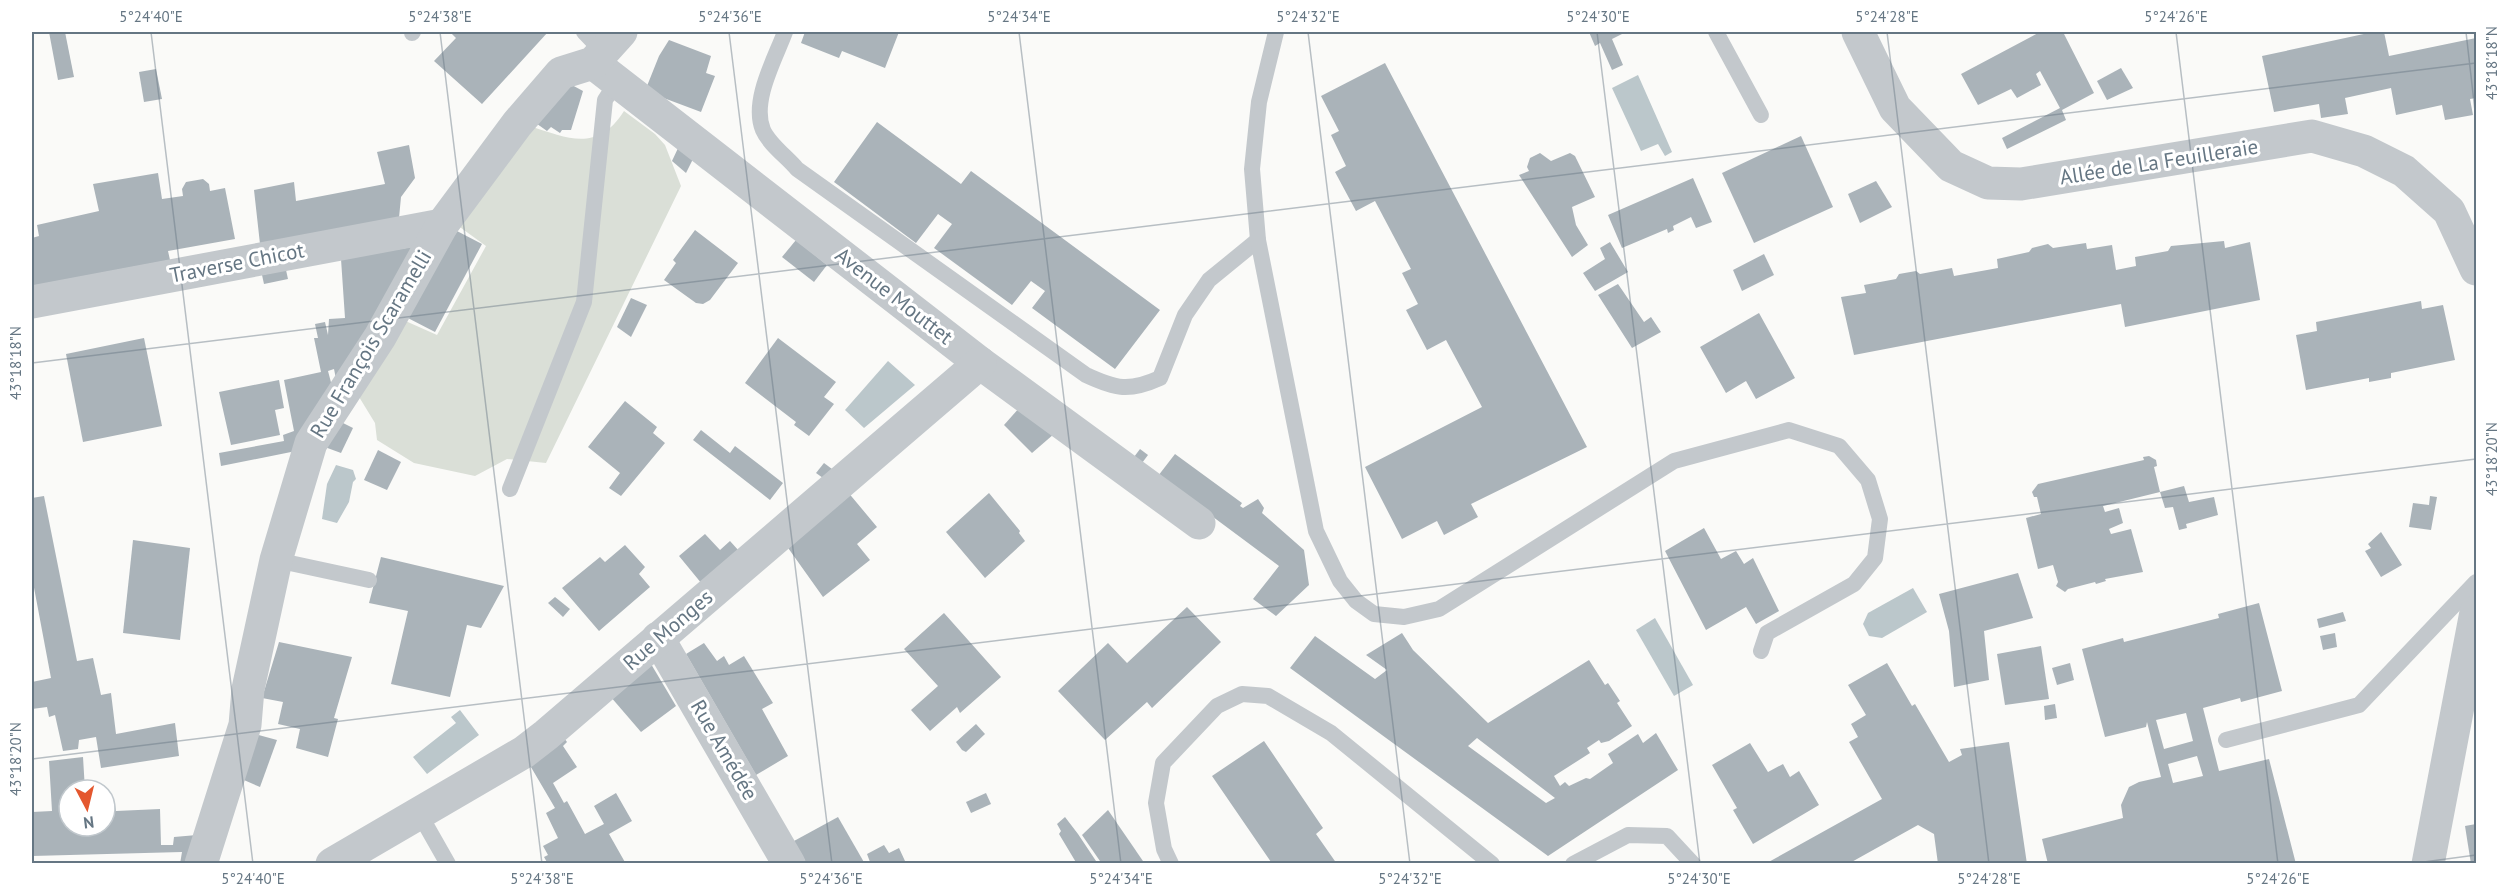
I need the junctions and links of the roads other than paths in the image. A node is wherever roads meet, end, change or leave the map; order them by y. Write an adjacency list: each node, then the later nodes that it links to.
1 (785, 32): 8 (lane)
2 (1276, 32): 8 (lane)
3 (1716, 32): 6 (lane)
4 (1858, 32): 9 (street, Allée de La Feuilleraie)
5 (603, 52): 7 (street, Rue François Scaramelli); 11 (street, Avenue Mouttet); 12 (lane)
6 (1761, 115)
7 (442, 225): 10 (street, Traverse Chicot); 14 (street, Rue François Scaramelli)
8 (1258, 240): 19 (lane)
9 (2476, 269)
10 (32, 302)
11 (980, 363): 13 (street, Avenue Mouttet); 18 (street, Rue Monges)
12 (510, 489)
13 (1199, 523)
14 (276, 560): 15 (lane); 22 (street, Rue François Scaramelli)
15 (369, 580)
16 (2476, 582): 20 (lane)
17 (2476, 612): 30 (street)
18 (658, 638): 21 (street, Rue Monges); 25 (street, Rue Amédée)
19 (1761, 651)
20 (2226, 740)
21 (418, 813): 23 (street, Rue Monges); 24 (lane)
22 (201, 864)
23 (332, 864)
24 (448, 864)
25 (789, 864)
26 (1171, 864): 27 (lane)
27 (1492, 864)
28 (1573, 864): 29 (lane)
29 (1693, 864)
30 (2428, 864)

